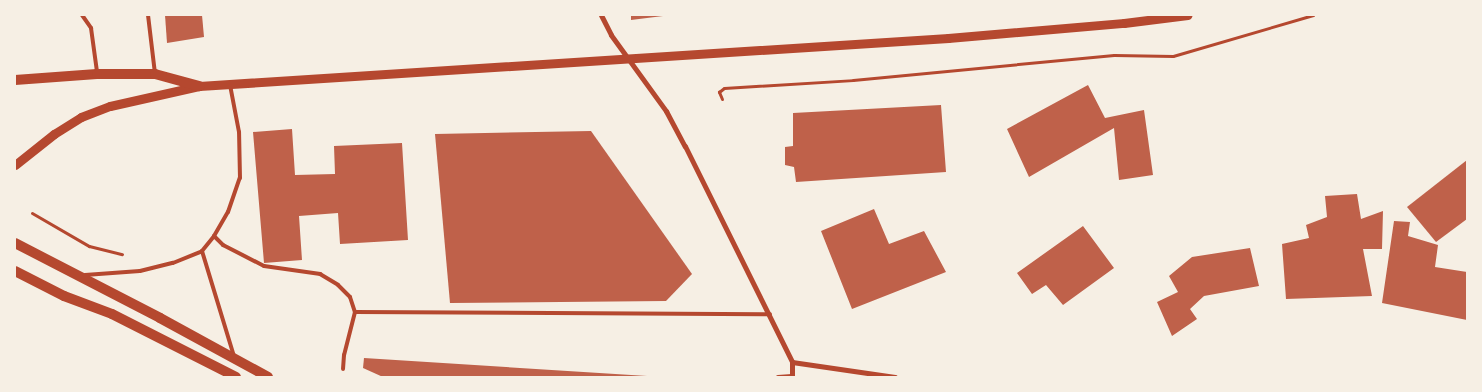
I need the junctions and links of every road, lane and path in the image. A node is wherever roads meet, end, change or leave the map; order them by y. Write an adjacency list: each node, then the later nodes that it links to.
1 (82, 15): 7 (lane)
2 (148, 15): 8 (lane)
3 (601, 15): 6 (street)
4 (1188, 15): 6 (street)
5 (1313, 15): 12 (path)
6 (627, 58): 10 (street); 22 (street)
7 (97, 74): 8 (main road); 9 (main road)
8 (155, 74): 11 (main road)
9 (15, 80)
10 (229, 83): 11 (street); 15 (lane)
11 (199, 86): 13 (street)
12 (722, 99)
13 (15, 164)
14 (32, 213): 18 (path)
15 (214, 236): 17 (lane); 21 (lane)
16 (15, 243): 20 (main road)
17 (202, 251): 20 (lane); 23 (lane)
18 (127, 255)
19 (15, 271): 27 (main road)
20 (78, 276): 23 (main road)
21 (355, 312): 22 (lane); 25 (lane)
22 (770, 314): 24 (street)
23 (236, 360): 28 (main road)
24 (792, 362): 26 (street); 30 (street)
25 (343, 369)
26 (792, 376): 29 (lane)
27 (236, 377)
28 (268, 377)
29 (778, 377)
30 (895, 377)

